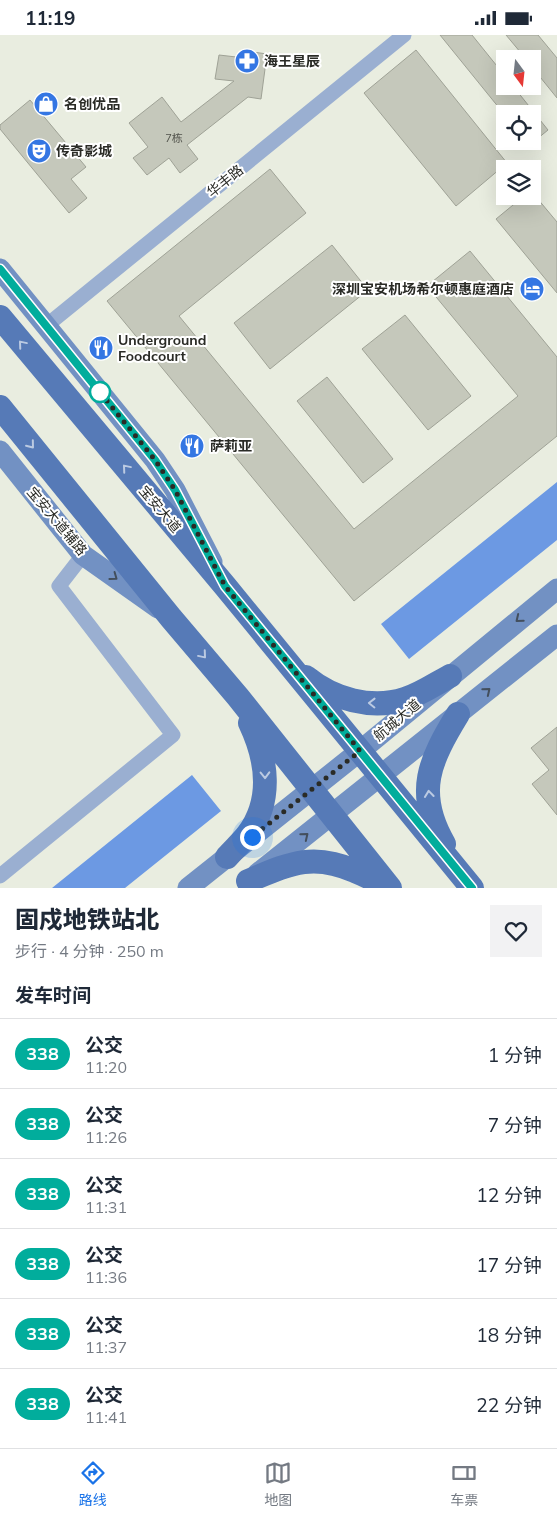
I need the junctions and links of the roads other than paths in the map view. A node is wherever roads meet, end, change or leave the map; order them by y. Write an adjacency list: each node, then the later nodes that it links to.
1 (404, 35): 4 (street, 华丰路)
2 (0, 269): 4 (main road)
3 (0, 317): 8 (main road, 宝安大道, one-way to 3)
4 (46, 326): 8 (main road)
5 (0, 407): 10 (main road, one-way to 10)
6 (0, 451): 7 (main road, 宝安大道辅路)
7 (83, 555): 10 (main road, 宝安大道辅路, one-way to 10); 21 (street)
8 (225, 586): 12 (main road, 宝安大道)
9 (557, 589): 13 (main road, 航城大道, one-way to 13)
10 (171, 618): 14 (main road, one-way to 14)
11 (557, 635): 15 (main road, one-way to 11)
12 (284, 659): 13 (main road, one-way to 12); 16 (main road, 宝安大道)
13 (450, 676): 16 (main road, 航城大道)
14 (238, 697): 18 (main road); 20 (main road, one-way to 20)
15 (458, 714): 17 (main road); 22 (main road, one-way to 15)
16 (360, 751): 17 (main road, 宝安大道); 18 (main road, 航城大道)
17 (379, 776): 19 (main road); 22 (main road, 宝安大道)
18 (312, 789): 19 (main road); 20 (main road, 航城大道)
19 (331, 815): 23 (main road, one-way to 19); 26 (main road)
20 (227, 857): 24 (main road, 航城大道)
21 (0, 876)
22 (466, 880)
23 (244, 884): 25 (main road)
24 (188, 888)
25 (384, 888)
26 (390, 888)

